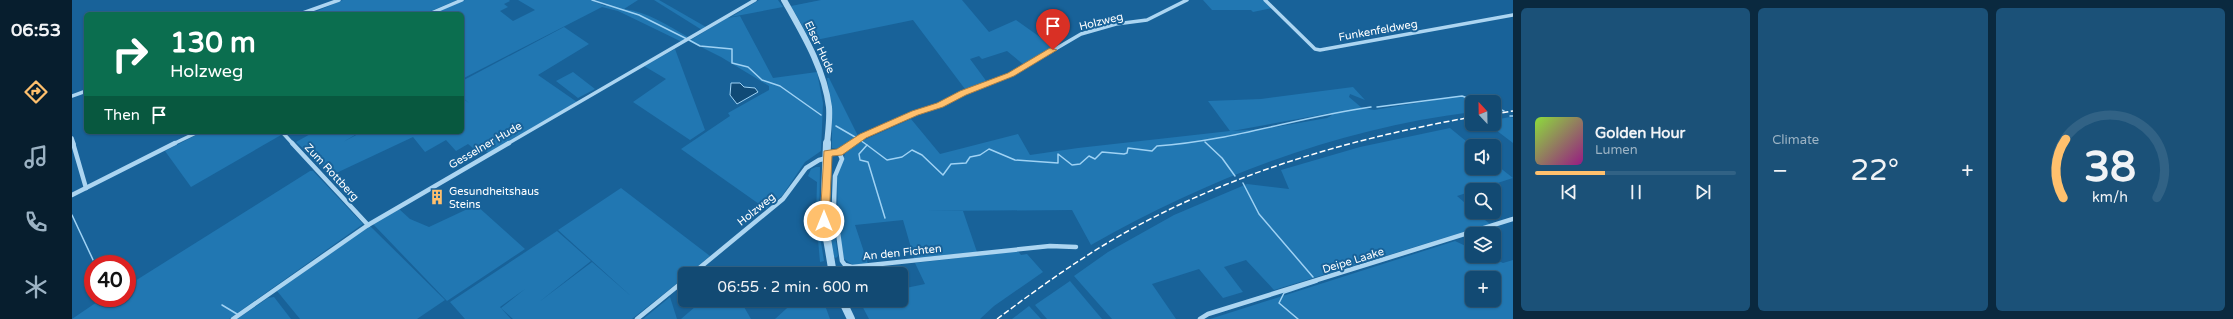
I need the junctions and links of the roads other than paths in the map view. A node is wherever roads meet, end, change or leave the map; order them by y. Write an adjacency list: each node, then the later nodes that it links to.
1 (339, 0): 7 (street)
2 (462, 0): 8 (street)
3 (755, 0): 20 (street, Gesselner Hude)
4 (784, 0): 16 (street, Elser Hude)
5 (1187, 0): 15 (street, Holzweg)
6 (1265, 0): 9 (street, Funkenfeldweg)
7 (306, 12)
8 (434, 12)
9 (1513, 15)
10 (84, 92): 11 (street)
11 (72, 96)
12 (194, 134): 17 (street)
13 (284, 134): 20 (street, Zum Rottberg)
14 (72, 138): 17 (street)
15 (839, 152): 16 (street, Holzweg); 21 (street, An den Fichten)
16 (827, 156): 22 (street, Holzweg); 23 (street, Elser Hude)
17 (86, 188): 18 (street)
18 (72, 195)
19 (1513, 219): 29 (street, Deipe Laake)
20 (368, 225): 26 (street, Gesselner Hude)
21 (1076, 247)
22 (700, 267)
23 (832, 267)
24 (678, 286): 27 (street)
25 (845, 307): 28 (street)
26 (233, 319)
27 (637, 319)
28 (851, 319)
29 (1200, 319)

